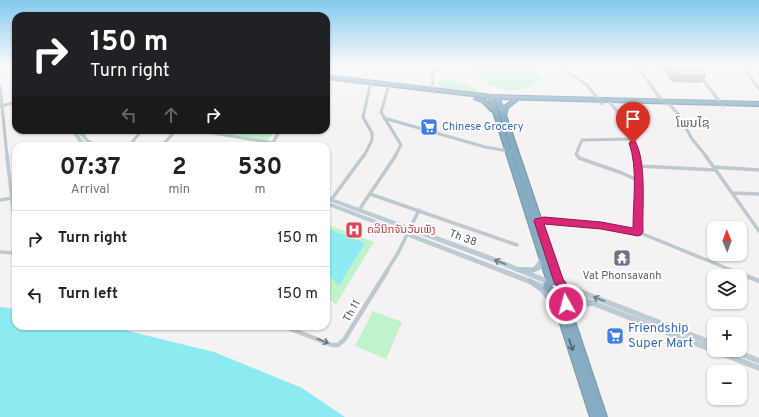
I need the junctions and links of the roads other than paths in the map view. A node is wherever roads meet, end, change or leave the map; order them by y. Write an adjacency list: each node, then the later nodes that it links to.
1 (356, 84): 8 (highway)
2 (377, 84): 9 (highway)
3 (433, 84): 10 (street)
4 (585, 84): 14 (street)
5 (650, 84): 16 (street)
6 (706, 84): 20 (street)
7 (0, 86): 21 (street)
8 (370, 86): 9 (highway); 43 (street)
9 (388, 86): 10 (highway); 24 (street)
10 (433, 91): 11 (highway); 12 (highway)
11 (477, 99): 12 (highway); 23 (highway)
12 (494, 99): 13 (highway); 14 (highway); 23 (highway)
13 (514, 101): 14 (highway); 23 (highway)
14 (601, 102): 15 (highway)
15 (610, 102): 16 (highway); 19 (highway); 29 (street)
16 (665, 102): 19 (street); 20 (highway)
17 (12, 103): 21 (street)
18 (759, 104): 20 (highway)
19 (670, 105): 20 (highway); 36 (street)
20 (722, 105): 22 (highway)
21 (1, 106): 42 (street)
22 (759, 107)
23 (500, 115): 34 (highway)
24 (384, 118): 34 (street); 40 (street)
25 (82, 134): 30 (street)
26 (139, 134): 31 (street)
27 (172, 134): 32 (street)
28 (216, 134): 33 (street)
29 (631, 139): 35 (street); 38 (street)
30 (90, 142)
31 (132, 142)
32 (166, 142)
33 (257, 142)
34 (512, 152): 49 (highway)
35 (638, 166): 36 (street); 38 (street)
36 (715, 168): 37 (street); 39 (street)
37 (759, 170)
38 (637, 180): 52 (street)
39 (732, 193): 41 (street); 50 (street)
40 (370, 194): 47 (street); 48 (street)
41 (759, 194)
42 (12, 198): 44 (street)
43 (330, 198)
44 (0, 200)
45 (330, 201): 47 (street, Th 38)
46 (330, 201): 51 (street, Th 38)
47 (359, 210): 51 (street, Th 38)
48 (419, 210): 51 (street, Th 11); 53 (street)
49 (535, 221): 52 (street); 56 (highway); 60 (highway)
50 (759, 231)
51 (409, 232): 57 (street, Th 38, one-way to 51); 58 (street, Th 38); 65 (street, Th 11, one-way to 51)
52 (638, 232): 59 (street)
53 (517, 244)
54 (0, 252): 55 (street)
55 (12, 254)
56 (543, 257): 57 (main road); 60 (highway)
57 (519, 270): 60 (street, Th 38)
58 (530, 281): 60 (street, Th 38); 63 (main road)
59 (759, 281)
60 (556, 287): 61 (street, Th 38); 62 (street, Th 38, one-way to 60); 63 (highway); 64 (highway)
61 (593, 303): 62 (street, Th 38); 64 (main road)
62 (630, 315): 66 (street, Th 38); 69 (street, Th 38)
63 (561, 316): 70 (highway, one-way to 70)
64 (573, 325): 71 (highway)
65 (294, 330)
66 (707, 342)
67 (747, 356): 68 (street)
68 (759, 361)
69 (759, 368)
70 (595, 417)
71 (602, 417)

